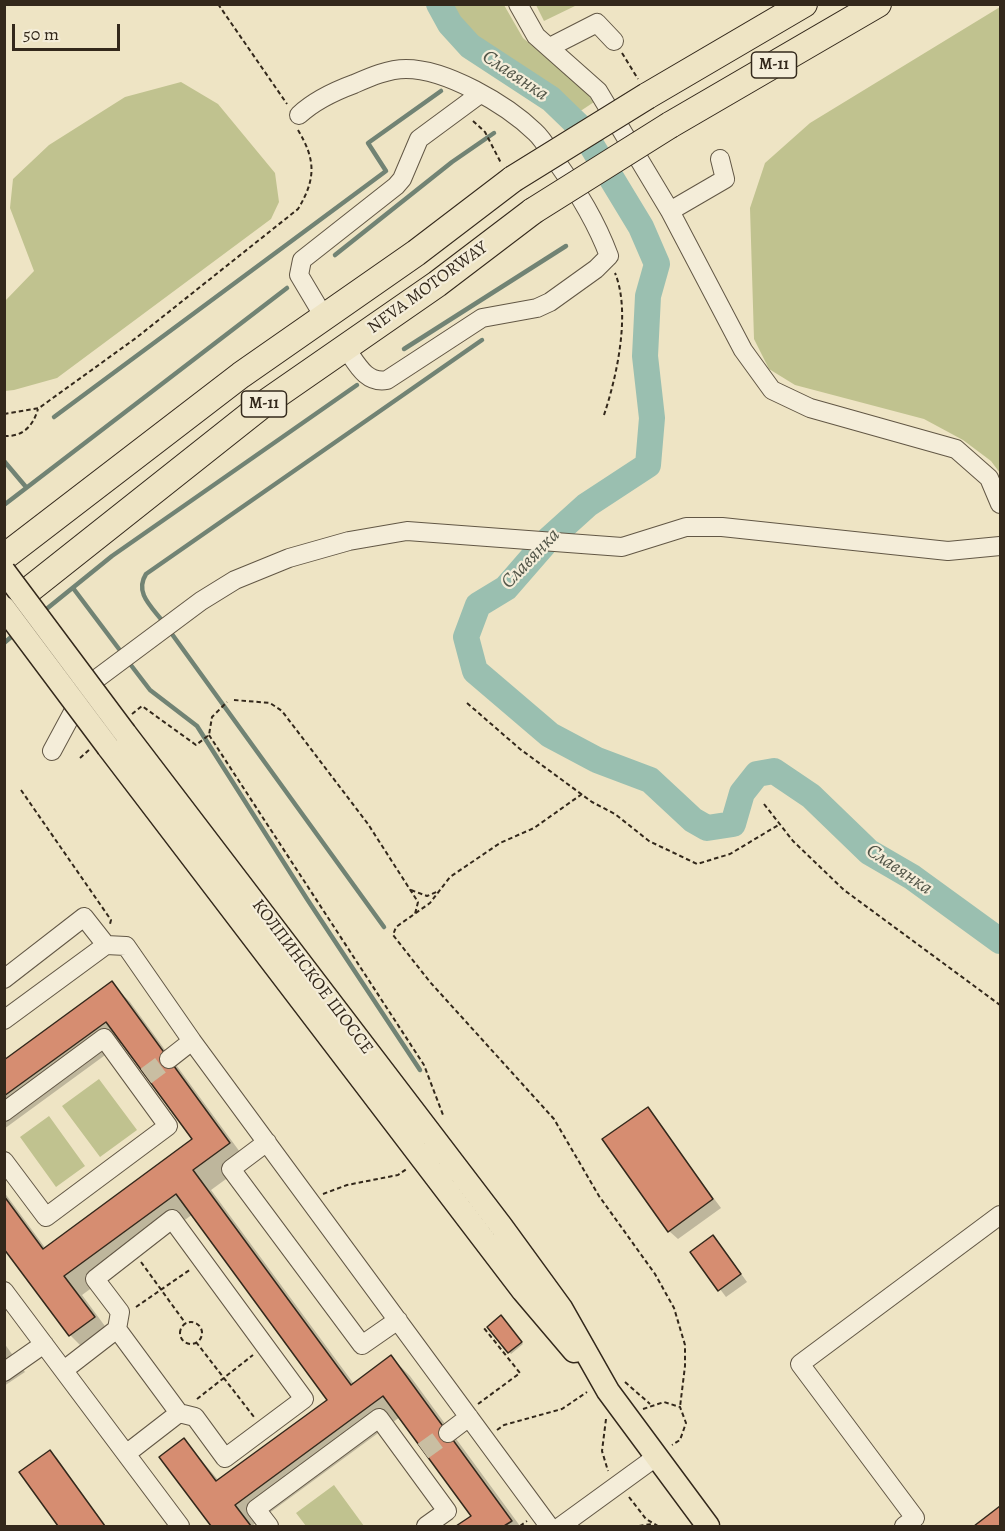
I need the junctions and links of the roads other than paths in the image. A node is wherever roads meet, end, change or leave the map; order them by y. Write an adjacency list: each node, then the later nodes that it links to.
1 (518, 4): 5 (street)
2 (804, 4): 10 (highway, NEVA MOTORWAY / М-11, bridge)
3 (878, 4): 11 (highway, NEVA MOTORWAY / М-11, bridge)
4 (618, 46): 5 (street)
5 (550, 47): 9 (street)
6 (480, 94): 7 (street); 10 (street); 11 (street)
7 (299, 115)
8 (720, 159): 9 (street)
9 (670, 211): 12 (street)
10 (324, 317): 14 (highway, NEVA MOTORWAY / М-11)
11 (345, 347): 16 (highway, NEVA MOTORWAY / М-11)
12 (1000, 504)
13 (1000, 546): 18 (street)
14 (4, 557)
15 (4, 571): 17 (main road, КОЛПИНСКОЕ ШОССЕ, bridge)
16 (4, 609): 17 (main road, КОЛПИНСКОЕ ШОССЕ, bridge)
17 (117, 740): 38 (main road, КОЛПИНСКОЕ ШОССЕ)
18 (52, 751)
19 (106, 945): 20 (street); 21 (street); 22 (street)
20 (4, 979)
21 (4, 1020)
22 (192, 1041): 23 (street); 25 (street)
23 (169, 1059)
24 (4, 1112): 26 (street)
25 (267, 1142): 29 (street); 29 (street)
26 (4, 1161)
27 (1000, 1215): 45 (street)
28 (4, 1291): 31 (street)
29 (398, 1320): 35 (street)
30 (118, 1324): 32 (street); 34 (street); 34 (street)
31 (44, 1344): 32 (street); 33 (street)
32 (64, 1370): 37 (street)
33 (4, 1372)
34 (179, 1413): 37 (street)
35 (467, 1415): 36 (street); 42 (street)
36 (448, 1433)
37 (126, 1454): 39 (street)
38 (656, 1457): 43 (street); 44 (main road, КОЛПИНСКОЕ ШОССЕ)
39 (180, 1527)
40 (269, 1527): 41 (street)
41 (426, 1527)
42 (549, 1527)
43 (561, 1527)
44 (708, 1527)
45 (904, 1527)

